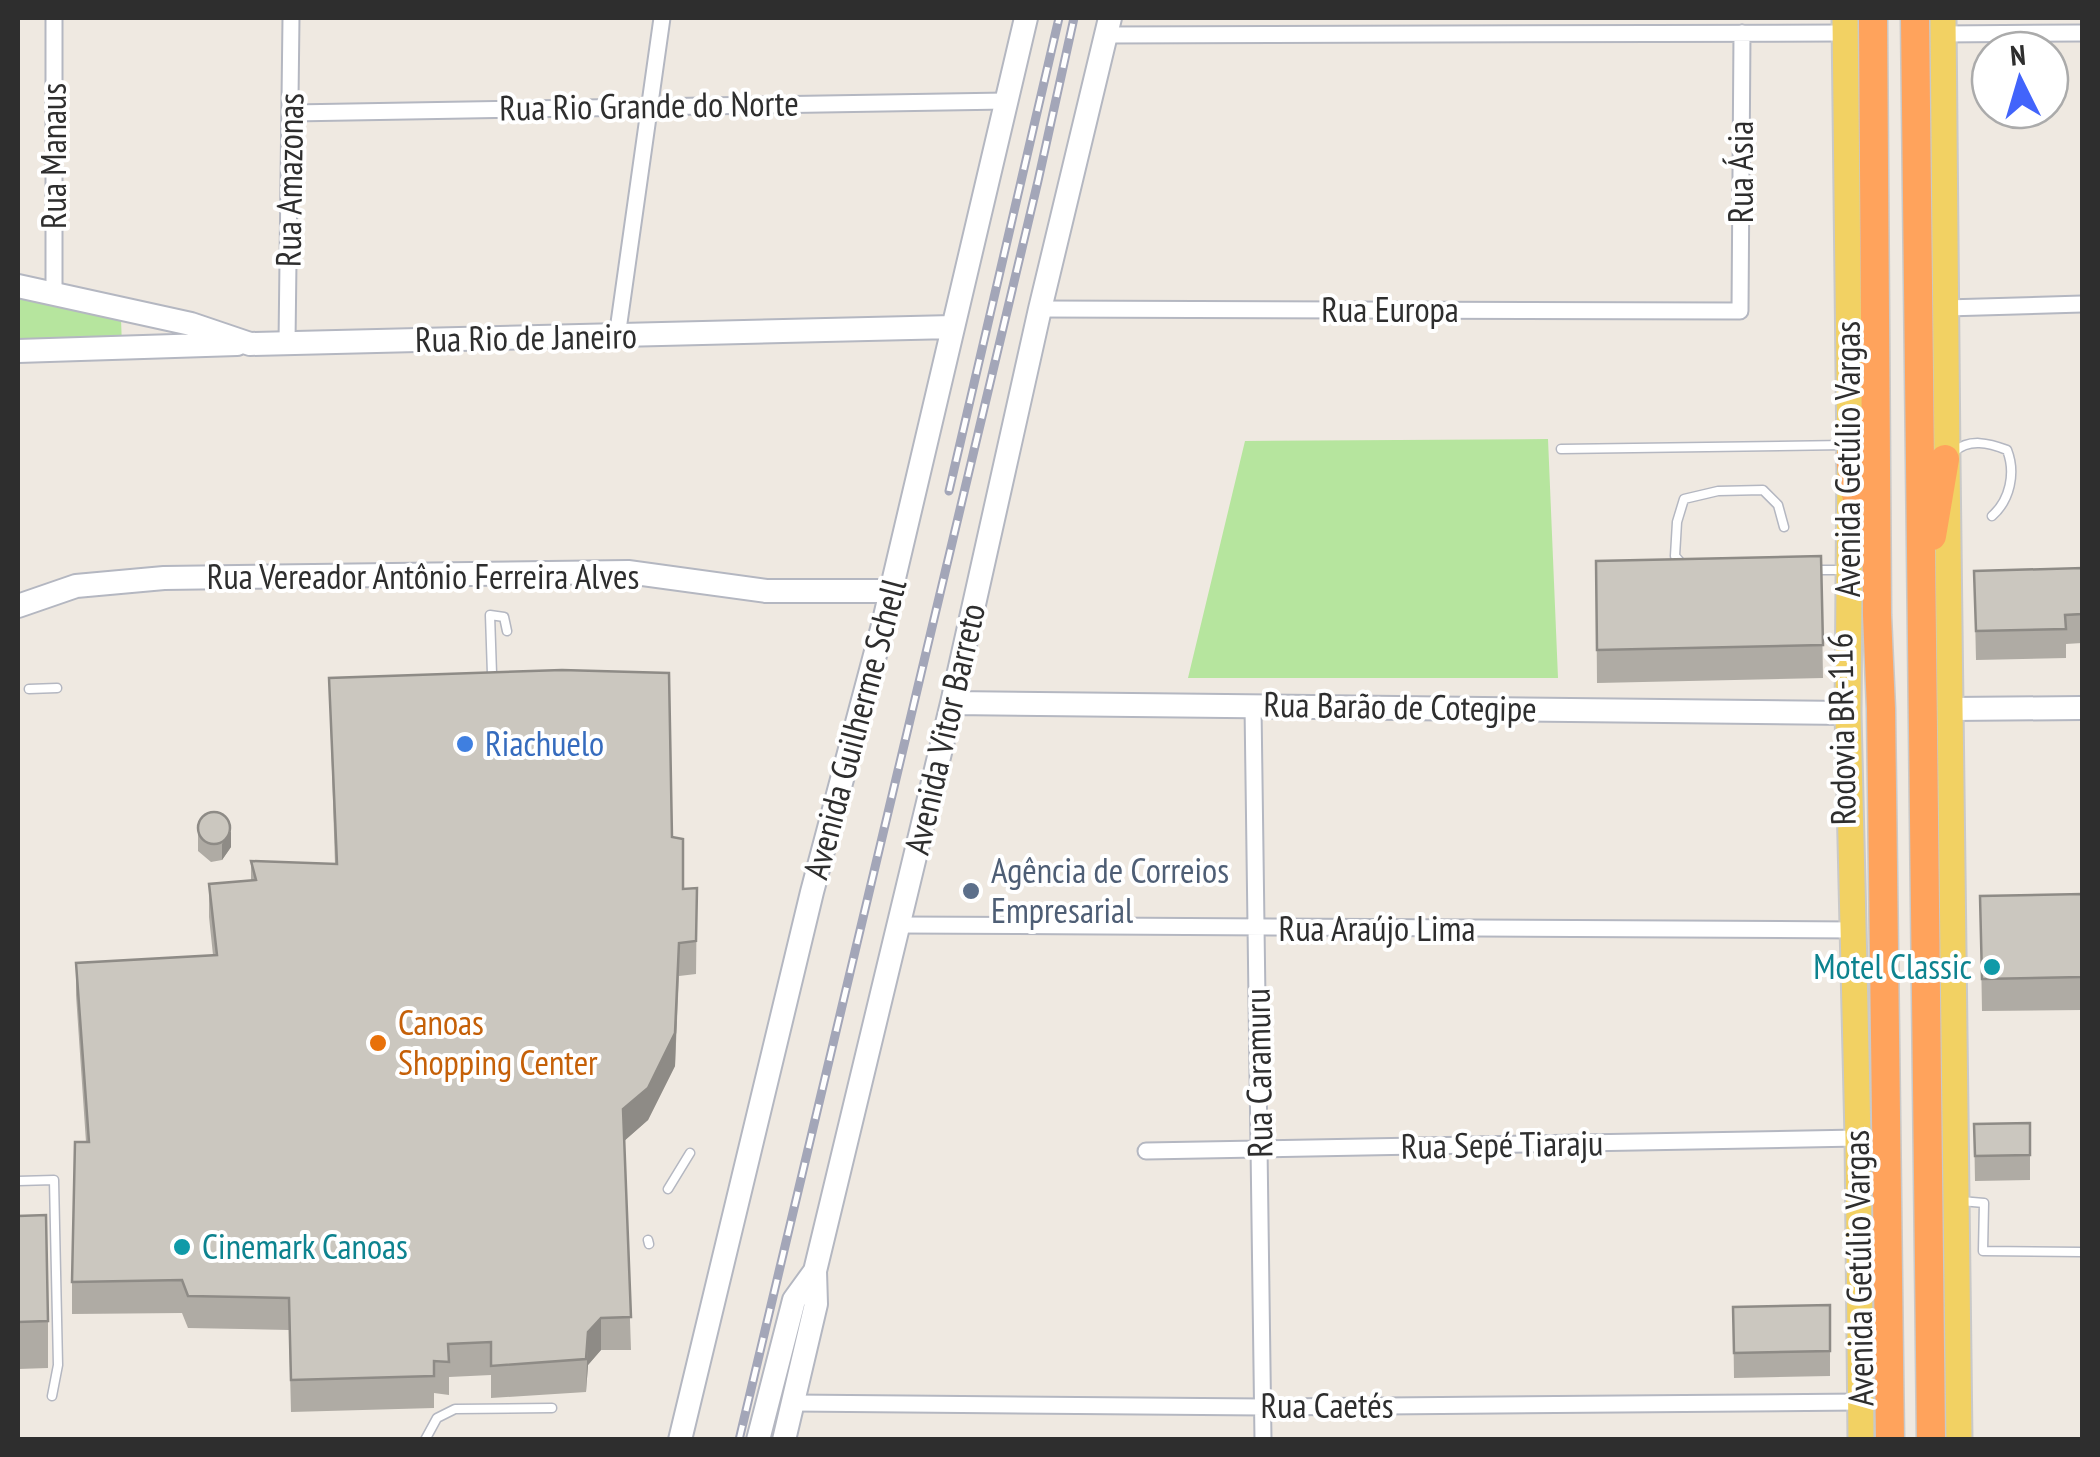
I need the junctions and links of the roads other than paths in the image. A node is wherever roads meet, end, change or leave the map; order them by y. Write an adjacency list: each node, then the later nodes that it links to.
1 (54, 18): 16 (street, Rua Manaus)
2 (291, 18): 14 (street, Rua Amazonas)
3 (662, 18): 13 (street)
4 (1026, 18): 12 (main road, Avenida Guilherme Schell)
5 (1874, 18): 39 (highway, Rodovia BR-116)
6 (1915, 18): 38 (highway)
7 (1845, 25): 10 (street); 29 (main road, Avenida Getúlio Vargas)
8 (1108, 26): 10 (street); 20 (main road, Avenida Vitor Barreto)
9 (1943, 26): 11 (street); 19 (main road)
10 (1742, 33): 21 (street, Rua Ásia)
11 (2082, 33)
12 (1006, 101): 13 (street, Rua Rio Grande do Norte); 22 (main road, Avenida Guilherme Schell)
13 (650, 105): 14 (street, Rua Rio Grande do Norte); 23 (street)
14 (292, 114): 24 (street, Rua Amazonas)
15 (18, 286): 16 (main road, Rua Rio de Janeiro)
16 (54, 296): 18 (main road, Rua Rio de Janeiro)
17 (2082, 304): 19 (street)
18 (104, 308): 25 (main road, Rua Rio de Janeiro); 26 (main road)
19 (1946, 308): 30 (main road)
20 (1040, 309): 21 (street, Rua Europa); 44 (main road, Avenida Vitor Barreto)
21 (1740, 311)
22 (953, 327): 23 (main road, Rua Rio de Janeiro); 36 (main road, Avenida Guilherme Schell)
23 (617, 337): 24 (main road, Rua Rio de Janeiro)
24 (287, 343): 25 (main road, Rua Rio de Janeiro)
25 (250, 344): 26 (main road)
26 (134, 349): 27 (main road)
27 (18, 350)
28 (1561, 449): 29 (lane)
29 (1850, 451): 34 (main road, Avenida Getúlio Vargas); 39 (highway)
30 (1945, 459): 31 (lane); 38 (highway); 47 (main road)
31 (1992, 516)
32 (1784, 527): 35 (lane)
33 (1794, 570): 34 (lane)
34 (1849, 570): 48 (main road, Avenida Getúlio Vargas)
35 (1690, 571)
36 (891, 592): 37 (main road, Rua Vereador Antônio Ferreira Alves); 66 (main road, Avenida Guilherme Schell)
37 (18, 606)
38 (1920, 612): 73 (highway)
39 (1877, 615): 72 (highway, Rodovia BR-116)
40 (508, 630): 41 (lane)
41 (492, 674)
42 (57, 688): 43 (lane)
43 (29, 689)
44 (952, 703): 45 (main road, Rua Barão de Cotegipe); 49 (main road, Avenida Vitor Barreto)
45 (1253, 706): 48 (main road, Rua Barão de Cotegipe); 50 (street, Rua Caramuru)
46 (2082, 708): 47 (main road)
47 (1952, 709): 58 (main road)
48 (1848, 713): 51 (main road, Avenida Getúlio Vargas)
49 (900, 925): 50 (street, Rua Araújo Lima); 60 (main road, Avenida Vitor Barreto)
50 (1257, 928): 51 (street, Rua Araújo Lima); 53 (street, Rua Caramuru)
51 (1854, 930): 52 (main road, Avenida Getúlio Vargas)
52 (1858, 1138): 53 (street, Rua Sepé Tiaraju); 62 (main road, Avenida Getúlio Vargas)
53 (1260, 1149): 55 (street, Rua Sepé Tiaraju); 64 (street, Rua Caramuru)
54 (690, 1152): 57 (lane)
55 (1146, 1152)
56 (18, 1181): 61 (lane)
57 (668, 1190)
58 (1955, 1201): 59 (lane); 74 (main road)
59 (2082, 1252)
60 (815, 1271): 63 (main road, Avenida Vitor Barreto); 68 (main road)
61 (52, 1396)
62 (1861, 1402): 64 (street, Rua Caetés); 71 (main road, Avenida Getúlio Vargas)
63 (793, 1403): 64 (street, Rua Caetés); 69 (main road, Avenida Vitor Barreto)
64 (1262, 1407): 70 (street, Rua Caramuru)
65 (552, 1408): 67 (lane)
66 (681, 1439)
67 (425, 1440)
68 (758, 1440)
69 (784, 1440)
70 (1263, 1440)
71 (1861, 1440)
72 (1890, 1440)
73 (1931, 1440)
74 (1959, 1440)

